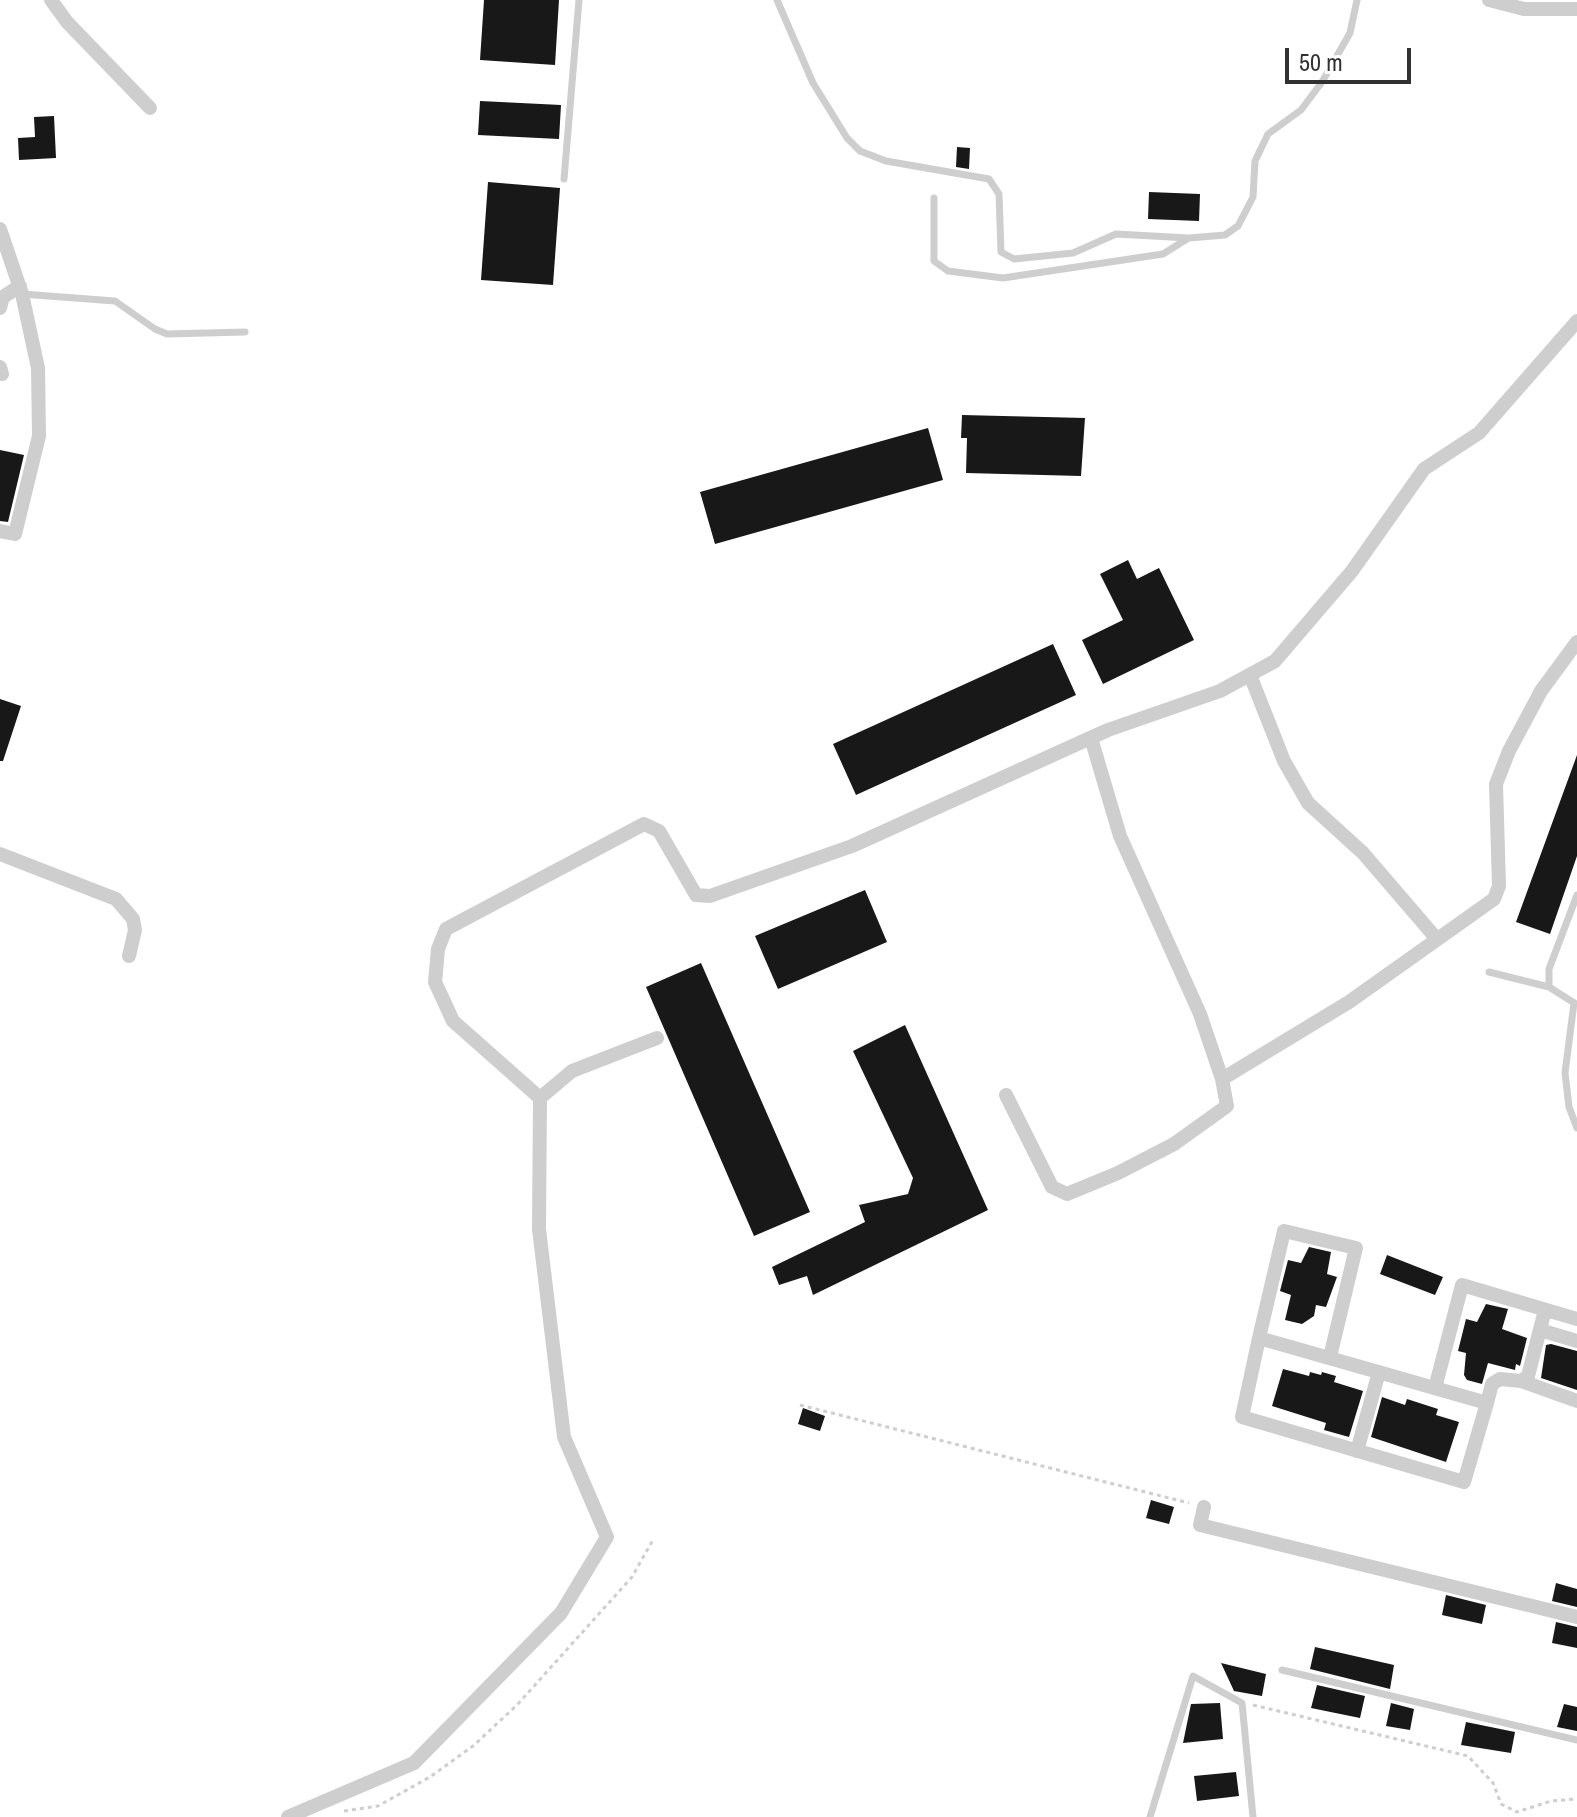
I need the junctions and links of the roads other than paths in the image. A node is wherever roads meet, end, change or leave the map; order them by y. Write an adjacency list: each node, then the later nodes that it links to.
1 (51, 0): 7 (street)
2 (579, 0): 8 (lane)
3 (777, 0): 11 (lane)
4 (1357, 0): 11 (lane)
5 (1489, 0): 6 (street)
6 (1577, 9)
7 (150, 108)
8 (564, 179)
9 (934, 198): 11 (lane)
10 (0, 229): 12 (street)
11 (1189, 238)
12 (21, 290): 13 (street); 15 (lane); 16 (street)
13 (0, 308)
14 (1577, 321): 18 (street)
15 (245, 332)
16 (0, 531)
17 (1577, 642): 22 (street)
18 (1250, 675): 19 (street); 22 (street)
19 (1091, 738): 29 (street); 31 (street)
20 (0, 854): 23 (street)
21 (1577, 895): 25 (lane)
22 (1436, 938): 29 (street)
23 (129, 956)
24 (1489, 972): 25 (lane)
25 (1549, 987): 26 (lane)
26 (1576, 1004): 28 (lane)
27 (657, 1038): 31 (street)
28 (1572, 1046): 32 (lane)
29 (1222, 1079): 30 (street)
30 (1006, 1095)
31 (540, 1098): 49 (street)
32 (1577, 1128)
33 (1545, 1310): 34 (street); 35 (street); 41 (street)
34 (1577, 1319)
35 (1540, 1330): 37 (street); 40 (street)
36 (1259, 1338): 38 (street); 38 (street); 44 (street)
37 (1577, 1341)
38 (1330, 1357): 39 (street)
39 (1379, 1372): 41 (street); 44 (street)
40 (1521, 1381): 42 (street); 43 (street)
41 (1435, 1388): 43 (street)
42 (1577, 1401)
43 (1487, 1403): 44 (street)
44 (1357, 1451)
45 (1204, 1507): 46 (street)
46 (1577, 1617)
47 (1282, 1670): 48 (lane)
48 (1577, 1740)
49 (288, 1817)
50 (1150, 1817): 51 (lane)
51 (1253, 1817)

